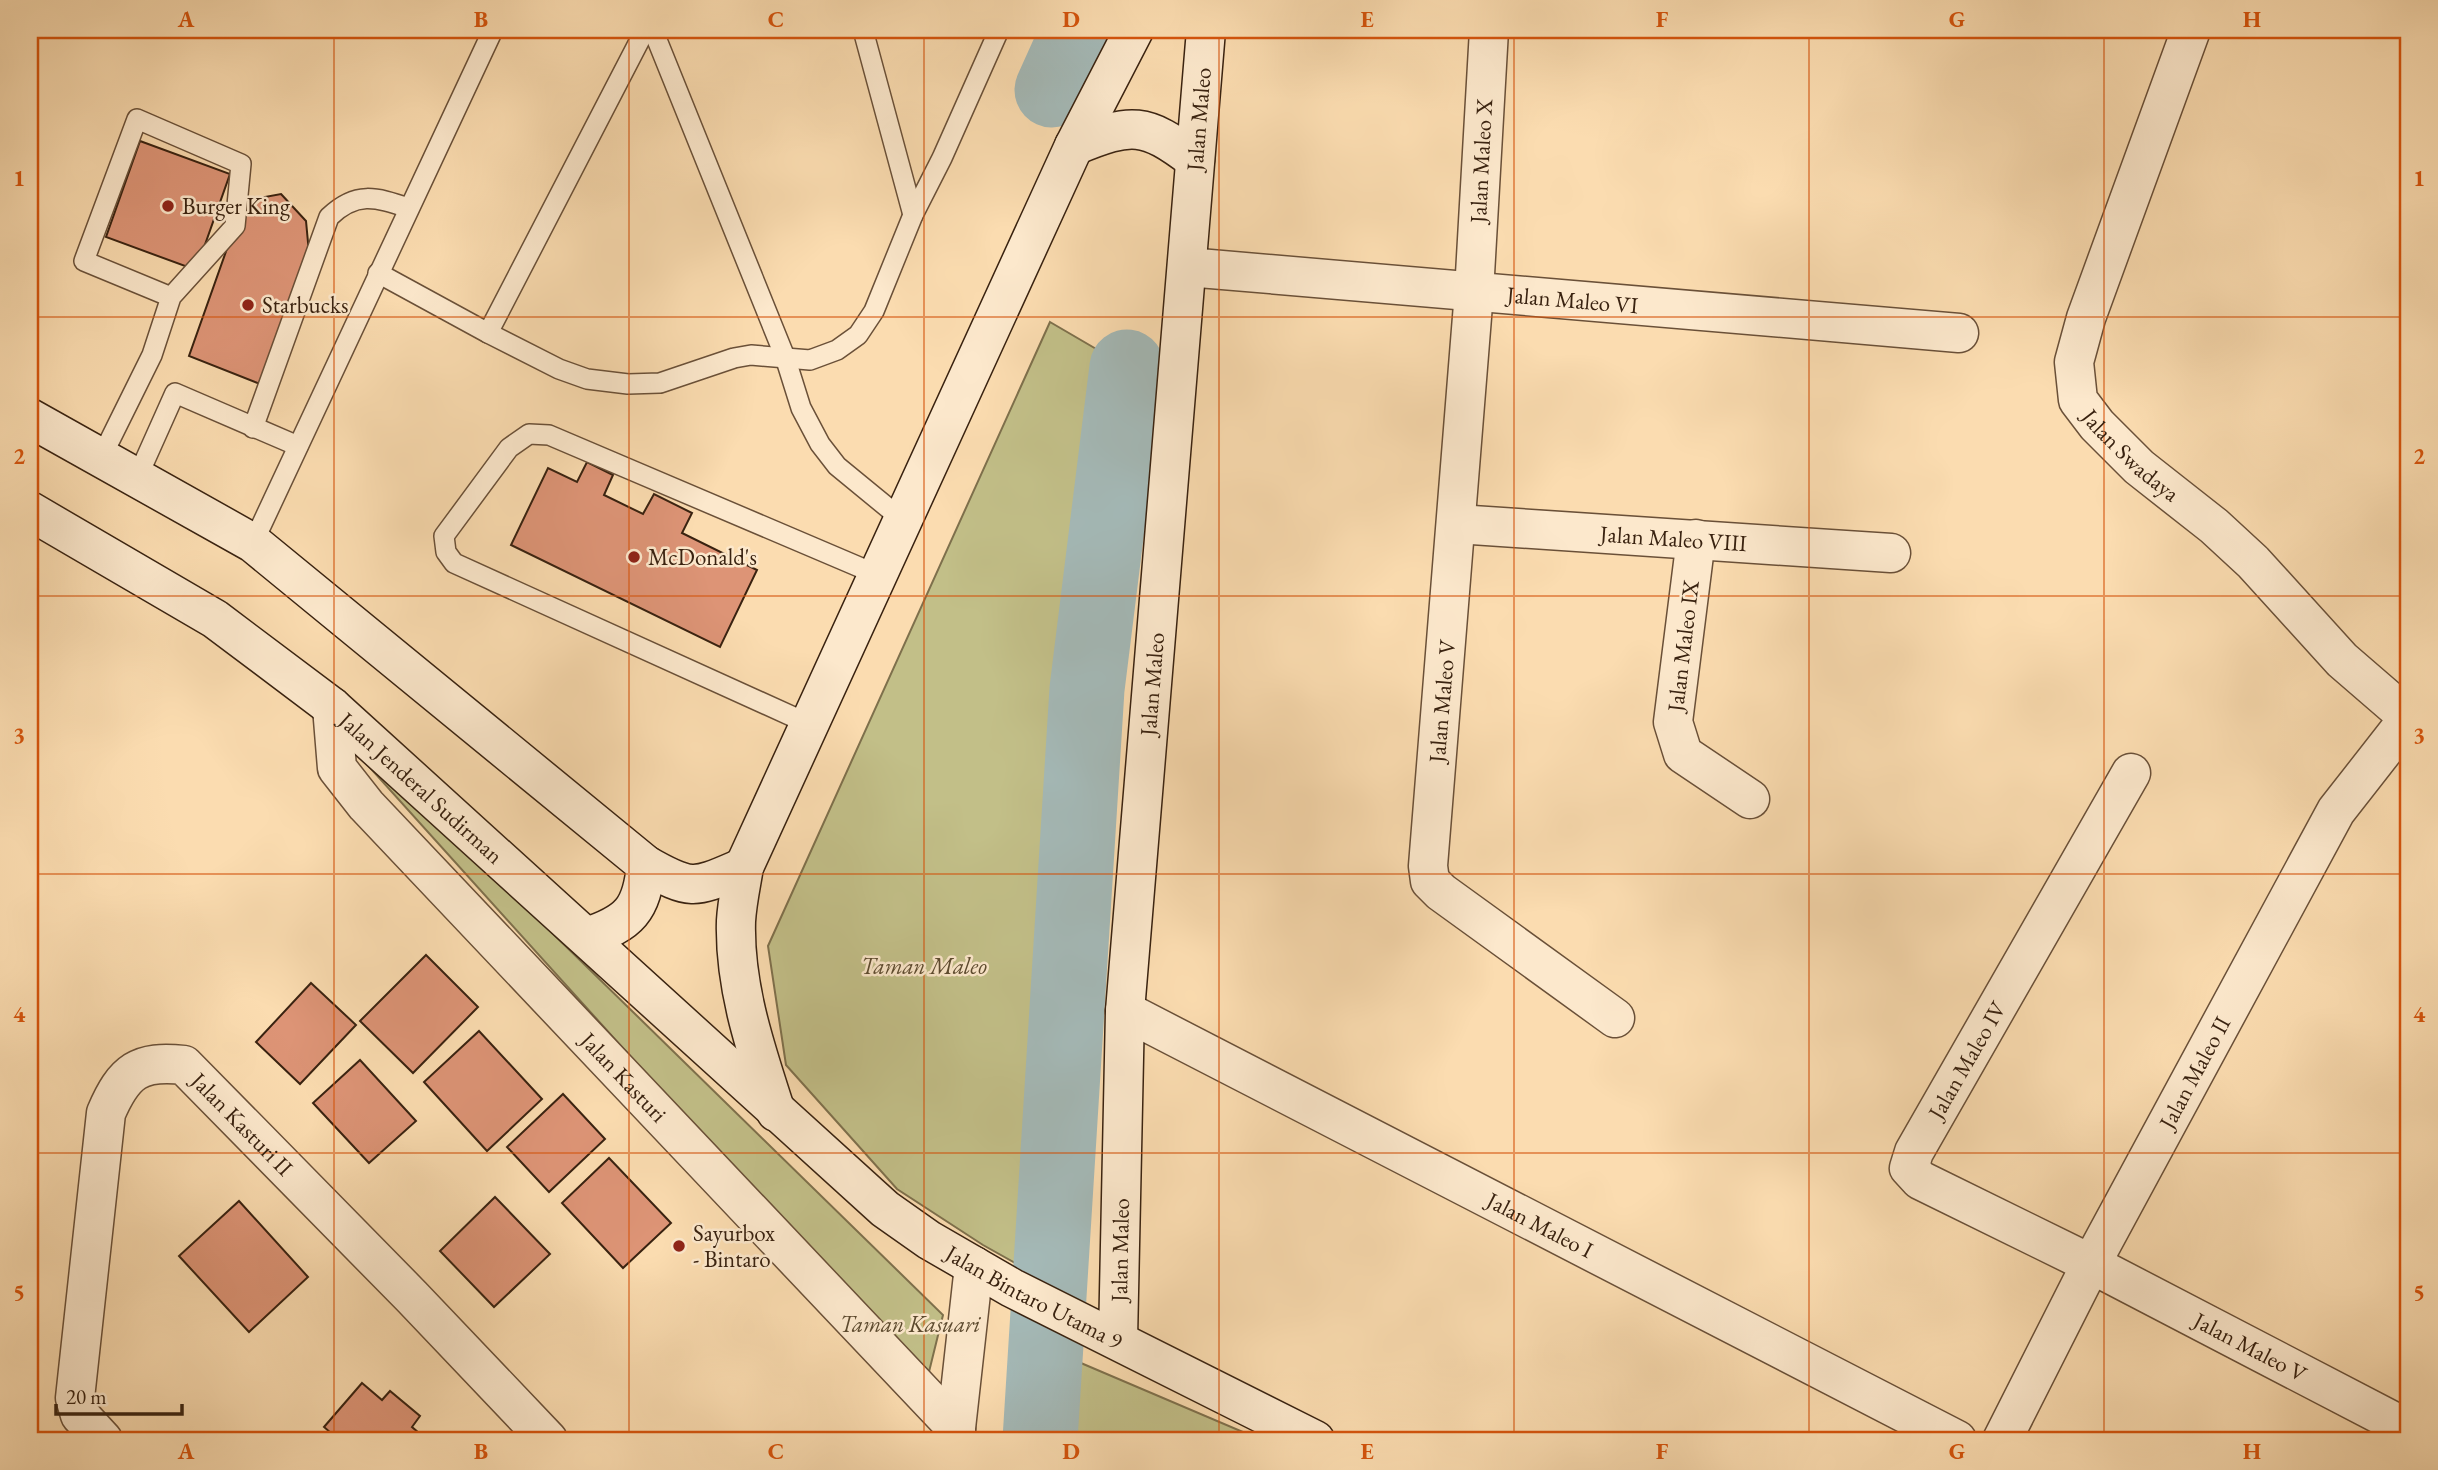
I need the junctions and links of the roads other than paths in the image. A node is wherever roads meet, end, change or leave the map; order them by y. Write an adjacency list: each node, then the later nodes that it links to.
1 (492, 30): 12 (lane)
2 (645, 30): 18 (lane)
3 (653, 30): 20 (lane)
4 (863, 30): 13 (lane)
5 (999, 30): 13 (lane)
6 (1133, 30): 10 (street)
7 (1206, 30): 11 (street, Jalan Maleo)
8 (1489, 30): 16 (street, Jalan Maleo X)
9 (2191, 30): 34 (street, Jalan Swadaya)
10 (1074, 146): 11 (street); 27 (street)
11 (1195, 160): 14 (street, Jalan Maleo)
12 (409, 208): 15 (lane); 22 (lane)
13 (913, 215): 20 (lane)
14 (1187, 267): 16 (street, Jalan Maleo VI); 41 (street, Jalan Maleo)
15 (378, 273): 18 (lane); 23 (lane)
16 (1474, 292): 19 (street, Jalan Maleo VI); 28 (street, Jalan Maleo V)
17 (171, 298): 17 (lane); 24 (lane)
18 (488, 333): 20 (lane)
19 (1958, 333)
20 (785, 357): 27 (lane)
21 (30, 418): 24 (street)
22 (253, 428): 23 (lane); 25 (lane)
23 (298, 446): 30 (lane)
24 (101, 458): 25 (street)
25 (137, 478): 30 (street)
26 (30, 511): 33 (street, Jalan Jenderal Sudirman)
27 (904, 521): 32 (street)
28 (1457, 524): 29 (street, Jalan Maleo VIII); 42 (street, Jalan Maleo V)
29 (1696, 539): 31 (street, Jalan Maleo VIII); 37 (street, Jalan Maleo IX)
30 (253, 543): 38 (street)
31 (1891, 553)
32 (878, 575): 35 (street); 35 (lane)
33 (332, 707): 40 (street, Jalan Jenderal Sudirman); 49 (street, Jalan Kasturi)
34 (2408, 718): 44 (street, Jalan Maleo II)
35 (809, 724): 39 (street)
36 (2131, 773): 44 (street, Jalan Maleo IV)
37 (1750, 799)
38 (646, 865): 39 (street); 40 (street)
39 (744, 867): 43 (street)
40 (587, 937): 43 (street, Jalan Jenderal Sudirman)
41 (1125, 1011): 46 (street, Jalan Maleo); 53 (street, Jalan Maleo I)
42 (1615, 1017)
43 (777, 1114): 45 (street, Jalan Bintaro Utama 9)
44 (2091, 1264): 48 (street, Jalan Maleo V); 54 (street, Jalan Maleo II)
45 (974, 1266): 46 (street, Jalan Bintaro Utama 9); 49 (street, Jalan Kasturi)
46 (1106, 1333): 47 (street, Jalan Bintaro Utama 9)
47 (1267, 1427): 52 (street, Jalan Bintaro Utama 9)
48 (2408, 1429)
49 (956, 1434)
50 (103, 1440): 51 (street, Jalan Kasturi II)
51 (548, 1440)
52 (1315, 1440)
53 (1957, 1440)
54 (2002, 1440)

